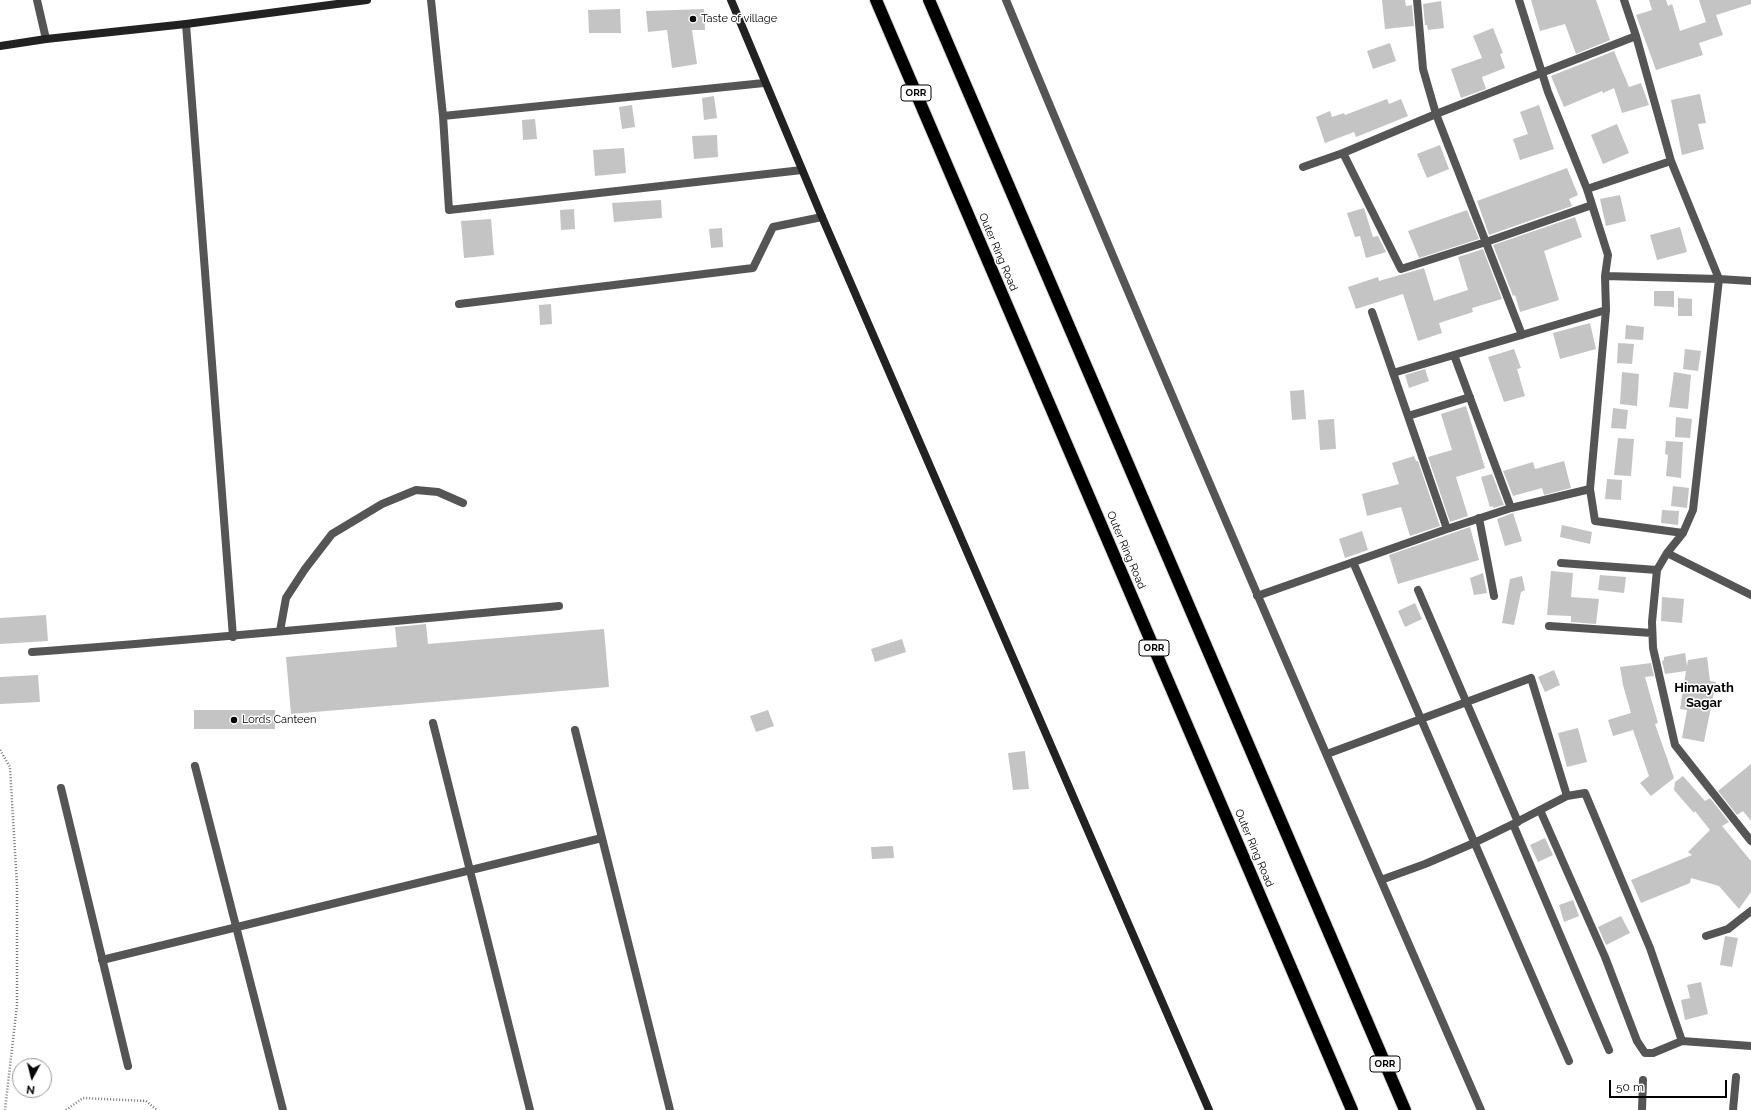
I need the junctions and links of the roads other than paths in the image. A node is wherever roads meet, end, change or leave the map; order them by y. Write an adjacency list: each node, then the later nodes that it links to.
1 (36, 0): 13 (street)
2 (367, 0): 11 (main road)
3 (431, 0): 18 (street)
4 (731, 0): 16 (main road)
5 (876, 0): 88 (highway, Outer Ring Road / ORR)
6 (929, 0): 89 (highway, ORR)
7 (1006, 0): 50 (street)
8 (1417, 0): 17 (street)
9 (1519, 0): 15 (street)
10 (1624, 0): 12 (street)
11 (186, 24): 13 (main road); 56 (street)
12 (1636, 36): 15 (street); 20 (street)
13 (46, 39): 14 (main road)
14 (0, 46)
15 (1542, 73): 17 (street); 23 (street)
16 (764, 83): 18 (street); 22 (main road)
17 (1436, 114): 19 (street); 26 (street)
18 (443, 116): 22 (street)
19 (1343, 153): 21 (street); 26 (street)
20 (1671, 161): 23 (street); 28 (street)
21 (1303, 167)
22 (802, 170): 25 (main road)
23 (1587, 189): 24 (street)
24 (1592, 205): 26 (street); 27 (street)
25 (822, 217): 30 (street); 87 (main road)
26 (1486, 242): 33 (street)
27 (1605, 276): 28 (street); 31 (street)
28 (1719, 278): 29 (street); 43 (street)
29 (1751, 281)
30 (459, 304)
31 (1606, 310): 33 (street); 38 (street)
32 (1372, 312): 35 (street)
33 (1522, 335): 34 (street)
34 (1454, 355): 35 (street); 36 (street)
35 (1393, 374): 37 (street)
36 (1470, 397): 37 (street); 40 (street)
37 (1408, 416): 42 (street)
38 (1590, 489): 40 (street); 43 (street)
39 (463, 503): 54 (street)
40 (1511, 508): 41 (street)
41 (1479, 518): 42 (street); 51 (street)
42 (1447, 529): 45 (street)
43 (1683, 533): 44 (street)
44 (1667, 553): 47 (street); 49 (street)
45 (1353, 562): 50 (street); 59 (street)
46 (1561, 563): 47 (street)
47 (1657, 570): 55 (street)
48 (1418, 590): 58 (street)
49 (1751, 595)
50 (1257, 596): 62 (street)
51 (1494, 596)
52 (559, 606): 54 (street)
53 (1549, 626): 55 (street)
54 (280, 630): 56 (street)
55 (1652, 632): 69 (street)
56 (233, 637): 57 (street)
57 (32, 652)
58 (1466, 702): 59 (street); 65 (street); 67 (street)
59 (1421, 719): 62 (street); 70 (street)
60 (433, 723): 71 (street)
61 (575, 730): 68 (street)
62 (1327, 754): 72 (street)
63 (195, 766): 74 (street)
64 (61, 788): 76 (street)
65 (1567, 796): 66 (street); 77 (street)
66 (1540, 810): 67 (street); 77 (street)
67 (1516, 823): 70 (street); 79 (street)
68 (602, 838): 71 (street); 86 (street)
69 (1751, 841)
70 (1474, 843): 72 (street); 80 (street)
71 (470, 870): 74 (street); 85 (street)
72 (1381, 880): 90 (street)
73 (1751, 911): 75 (street)
74 (236, 928): 76 (street); 84 (street)
75 (1706, 936)
76 (102, 960): 81 (street)
77 (1682, 1041): 78 (street)
78 (1751, 1046)
79 (1609, 1050)
80 (1569, 1061)
81 (128, 1066)
82 (1736, 1077): 92 (street)
83 (1643, 1080): 91 (street)
84 (283, 1110)
85 (530, 1110)
86 (670, 1110)
87 (1209, 1110)
88 (1352, 1110)
89 (1405, 1110)
90 (1481, 1110)
91 (1642, 1110)
92 (1733, 1110)

